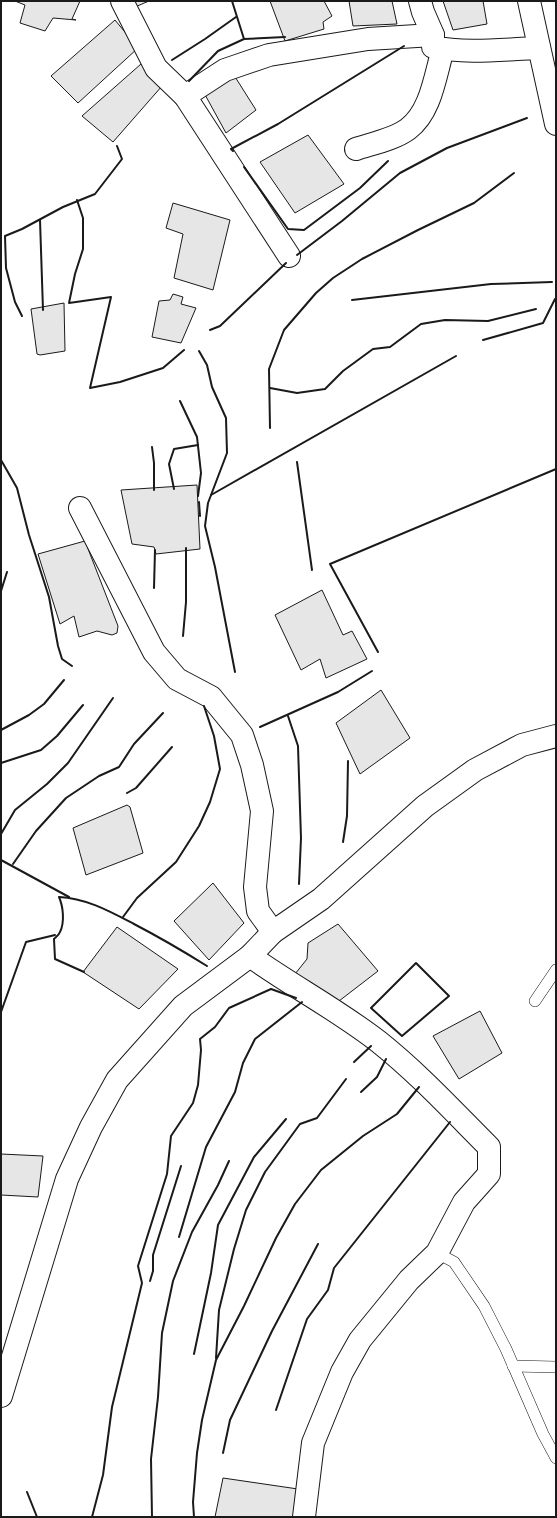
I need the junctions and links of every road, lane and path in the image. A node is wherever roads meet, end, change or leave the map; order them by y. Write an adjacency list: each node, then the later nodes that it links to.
1 (122, 1): 6 (street)
2 (420, 1): 4 (street)
3 (529, 1): 5 (street)
4 (438, 42): 5 (street); 6 (street); 8 (street)
5 (539, 48): 7 (street)
6 (185, 96): 9 (street)
7 (556, 124)
8 (356, 149)
9 (289, 256)
10 (80, 508): 12 (street)
11 (556, 736): 12 (street)
12 (272, 932): 13 (street)
13 (250, 956): 16 (street); 19 (street)
14 (556, 970): 15 (lane)
15 (535, 1001)
16 (437, 1253): 17 (lane); 21 (street)
17 (513, 1366): 18 (lane); 20 (lane)
18 (556, 1367)
19 (1, 1396)
20 (556, 1458)
21 (304, 1517)

